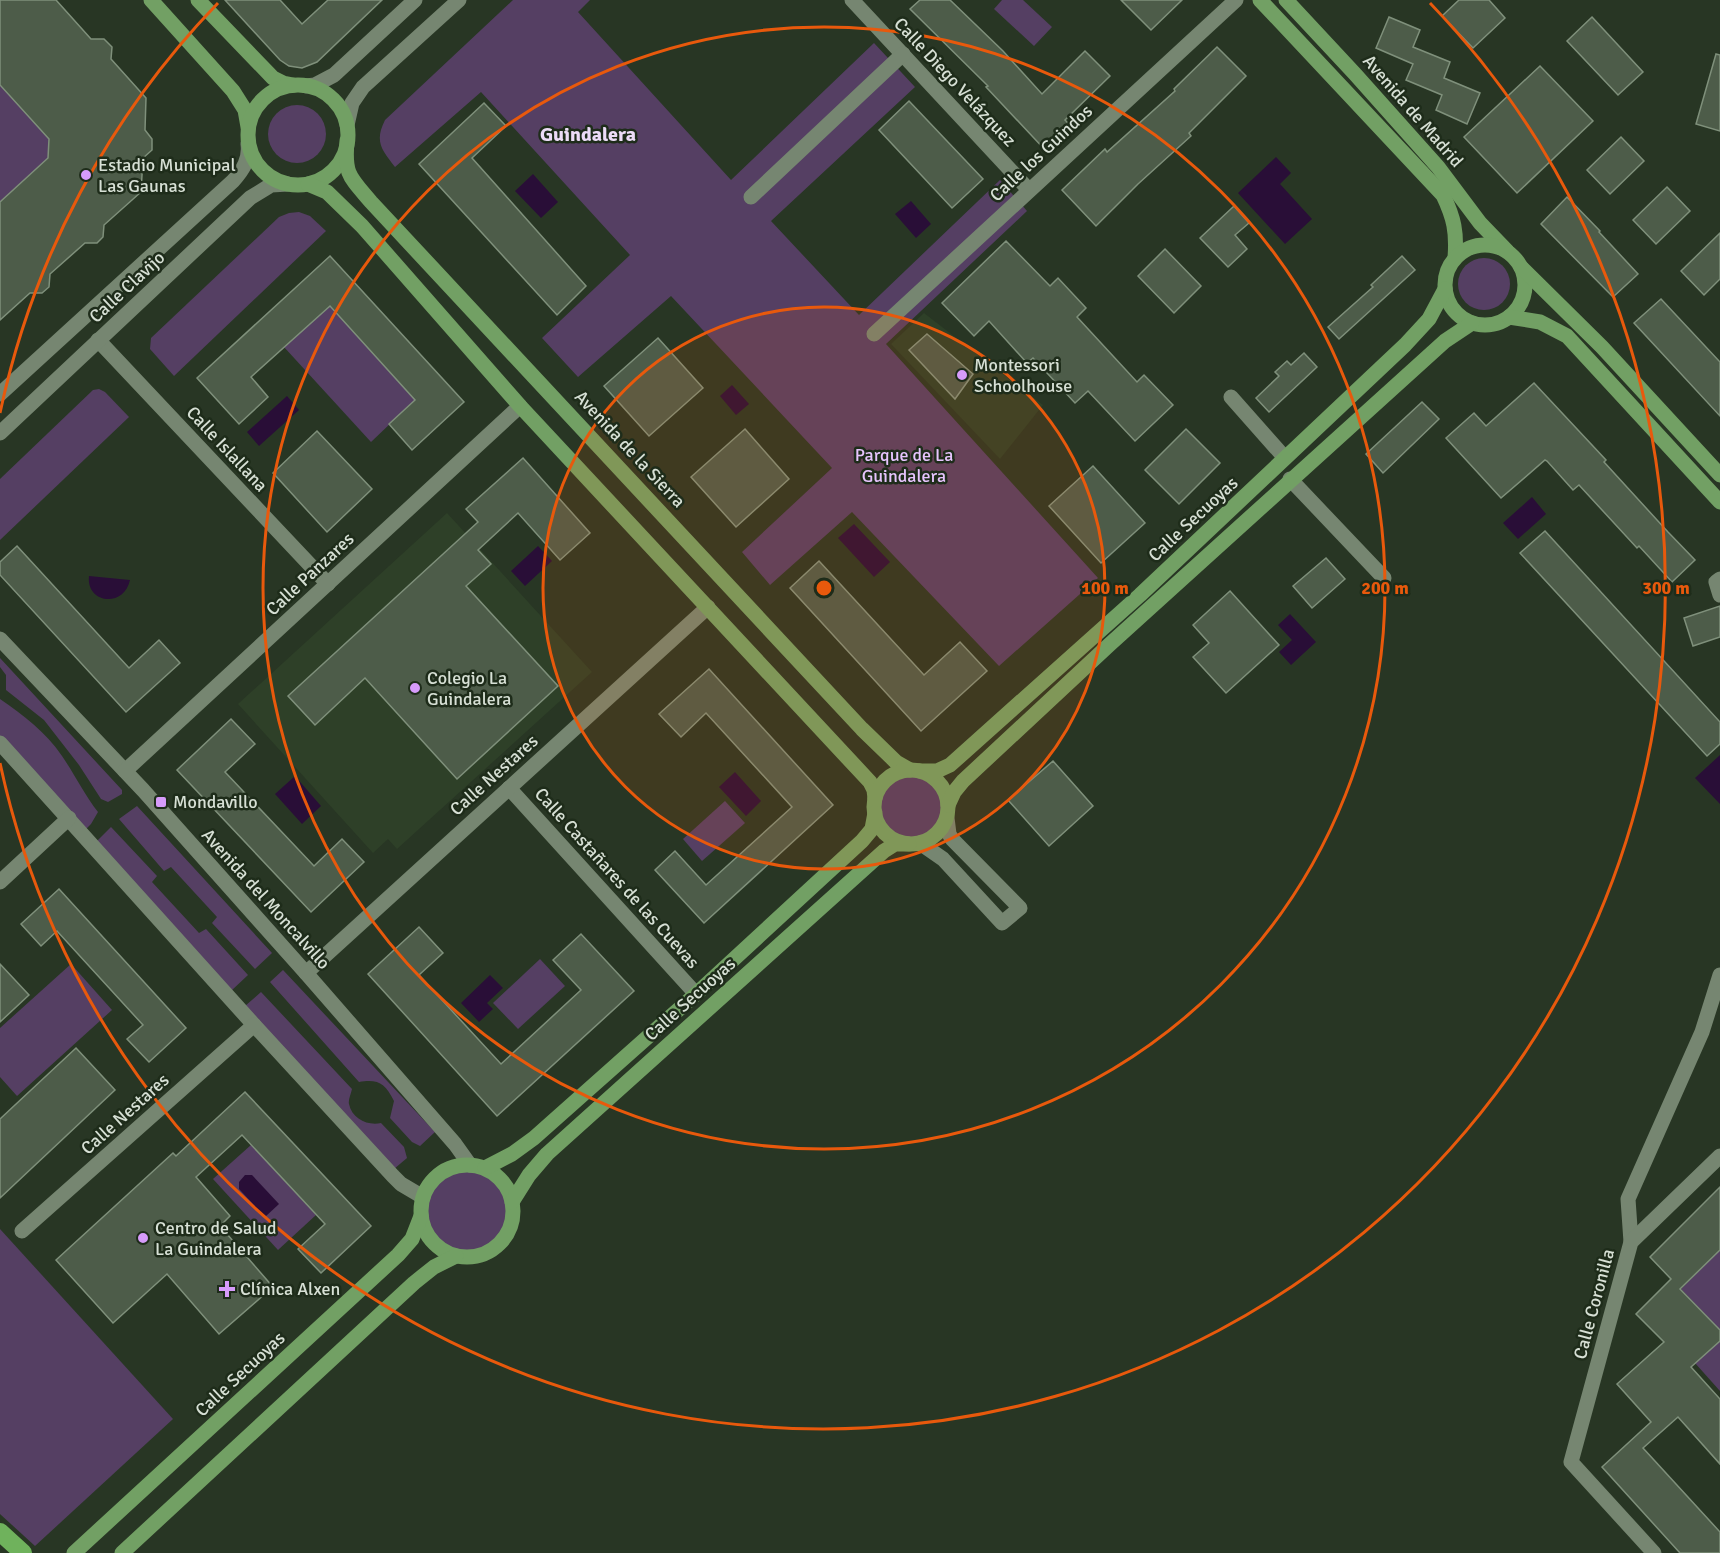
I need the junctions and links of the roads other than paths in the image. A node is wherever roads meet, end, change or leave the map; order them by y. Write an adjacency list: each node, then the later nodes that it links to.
1 (151, 0): 12 (main road)
2 (198, 0): 10 (main road)
3 (415, 0): 10 (street)
4 (459, 0): 11 (street)
5 (852, 0): 9 (street, Calle Diego Velázquez)
6 (1236, 0): 15 (street, Calle los Guindos)
7 (1260, 0): 18 (main road, Avenida de Madrid)
8 (1286, 0): 17 (main road, Avenida de Madrid)
9 (903, 54): 15 (street, Calle Diego Velázquez); 16 (street)
10 (301, 85): 11 (main road); 12 (main road)
11 (347, 133): 14 (main road); 40 (main road, Avenida de la Sierra)
12 (248, 137): 13 (main road); 25 (street, Calle Clavijo)
13 (288, 184): 14 (main road); 24 (street, Calle Clavijo)
14 (308, 184): 27 (main road)
15 (1029, 190): 23 (street, Calle los Guindos)
16 (751, 197)
17 (1507, 251): 18 (main road); 19 (main road)
18 (1455, 258): 20 (main road)
19 (1521, 267): 21 (main road); 30 (main road)
20 (1445, 289): 22 (main road); 29 (main road, Calle Secuoyas)
21 (1509, 317): 22 (main road); 32 (main road)
22 (1472, 323): 31 (main road, Calle Secuoyas)
23 (874, 334)
24 (98, 340): 28 (street, Calle Clavijo); 35 (street, Calle Islallana)
25 (0, 394)
26 (1231, 397): 29 (street)
27 (520, 406): 35 (street, Calle Panzares); 37 (main road)
28 (0, 433)
29 (1285, 458): 40 (main road, Calle Secuoyas)
30 (1720, 476)
31 (1290, 479): 33 (street); 44 (main road, Calle Secuoyas)
32 (1720, 502)
33 (1384, 578)
34 (1720, 579): 36 (street)
35 (328, 584): 41 (street, Calle Panzares)
36 (1720, 595)
37 (708, 607): 42 (street, Calle Nestares); 43 (main road)
38 (0, 639): 41 (street, Avenida del Moncalvillo)
39 (0, 743): 45 (street)
40 (915, 770): 43 (main road); 44 (main road)
41 (125, 771): 48 (street, Avenida del Moncalvillo)
42 (509, 788): 48 (street, Calle Nestares); 50 (street, Calle Castañares de las Cuevas)
43 (875, 806): 46 (main road); 50 (main road, Calle Secuoyas)
44 (947, 812): 46 (main road); 46 (street)
45 (69, 818): 47 (street); 51 (street)
46 (914, 844): 55 (main road, Calle Secuoyas)
47 (0, 882)
48 (306, 973): 53 (street, Avenida del Moncalvillo)
49 (1720, 975): 58 (street)
50 (696, 994): 53 (main road, Calle Secuoyas)
51 (254, 1025): 54 (street); 57 (street, Calle Nestares)
52 (1720, 1156): 58 (street, Calle Coronilla)
53 (478, 1167): 54 (main road); 55 (main road)
54 (423, 1197): 56 (main road)
55 (512, 1202): 59 (main road)
56 (421, 1216): 59 (main road); 62 (main road, Calle Secuoyas)
57 (22, 1231)
58 (1631, 1242): 64 (street, Calle Coronilla)
59 (456, 1256): 63 (main road)
60 (0, 1532): 61 (highway)
61 (23, 1553)
62 (74, 1553)
63 (122, 1553)
64 (1654, 1553)

